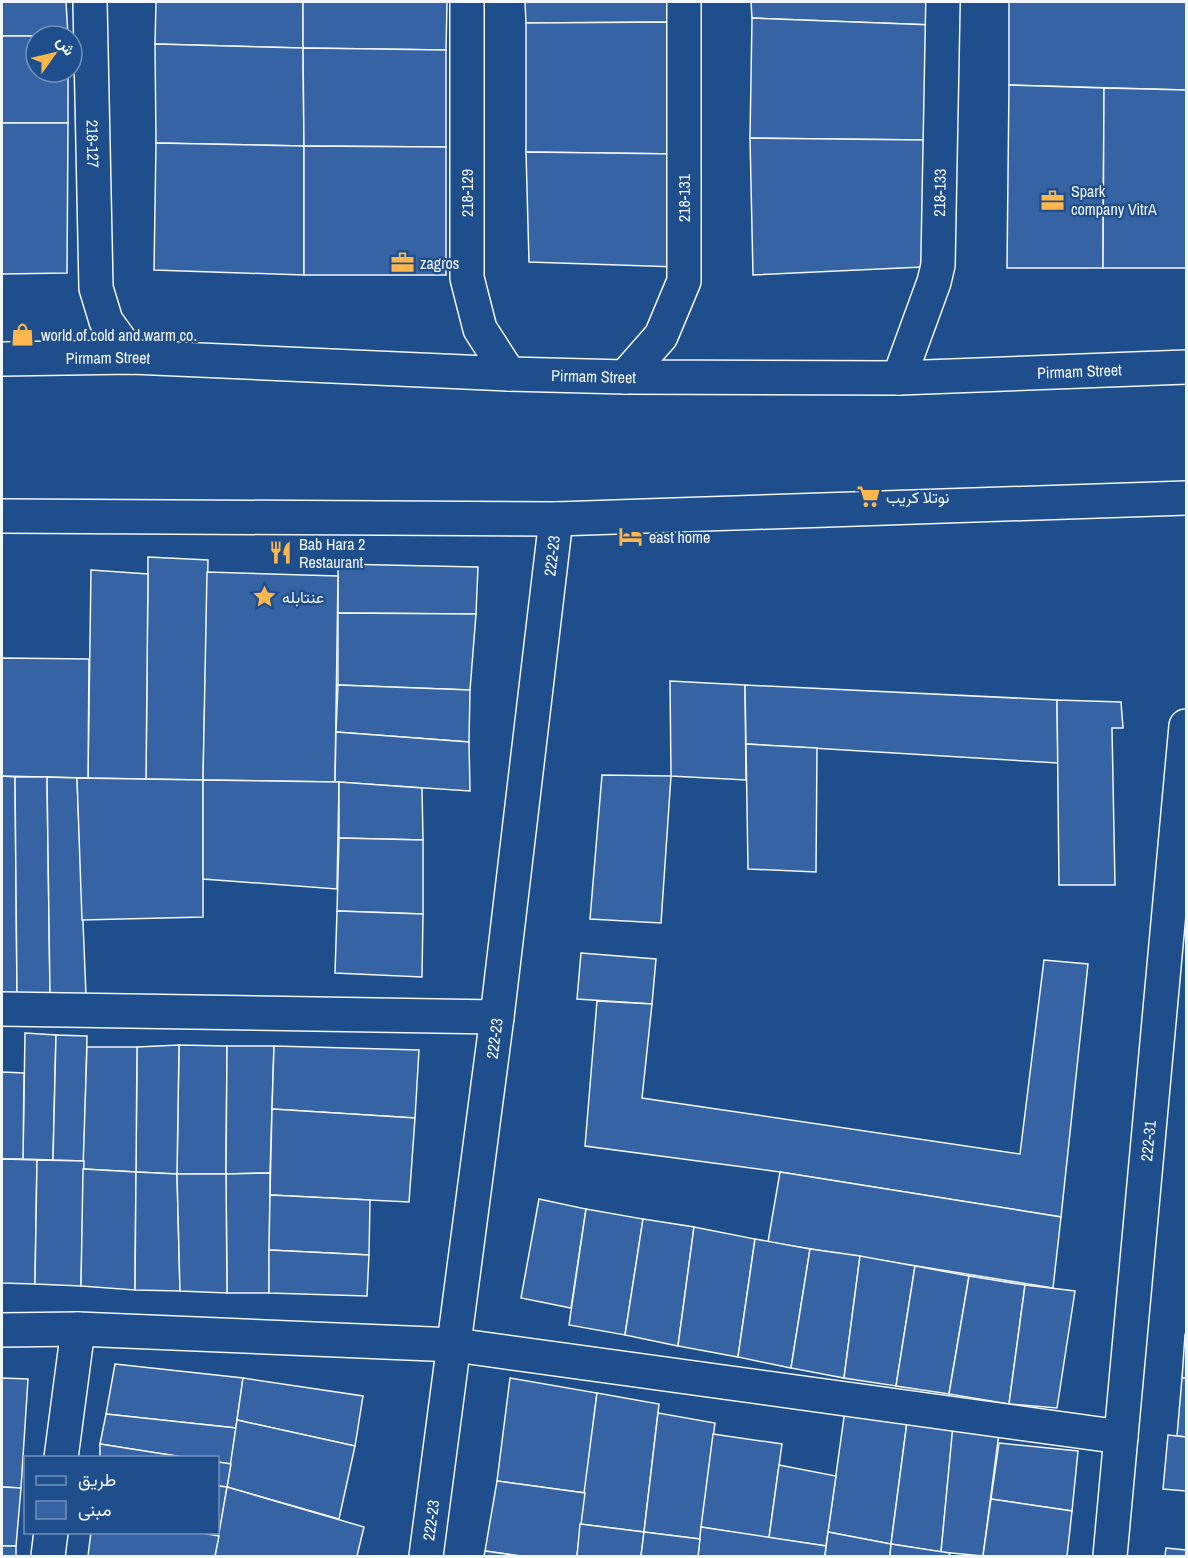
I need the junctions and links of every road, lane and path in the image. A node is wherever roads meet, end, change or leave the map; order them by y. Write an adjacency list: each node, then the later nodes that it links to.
1 (90, 2): 5 (main road, 218-127)
2 (466, 2): 8 (main road, 218-129)
3 (684, 2): 9 (main road, 218-131)
4 (943, 2): 10 (main road, 218-133)
5 (132, 357): 6 (main road, Pirmam Street); 8 (main road, Pirmam Street)
6 (2, 359)
7 (1186, 367): 10 (main road, Pirmam Street)
8 (509, 374): 9 (main road, Pirmam Street)
9 (626, 378): 10 (main road, Pirmam Street)
10 (899, 378)
11 (1186, 498): 13 (main road)
12 (2, 516): 13 (main road)
13 (556, 519): 16 (main road, 222-23)
14 (1186, 726): 20 (main road, 222-31)
15 (2, 1009): 16 (main road)
16 (496, 1017): 19 (main road, 222-23)
17 (78, 1329): 18 (main road); 19 (main road); 21 (main road)
18 (2, 1330)
19 (455, 1345): 20 (main road); 24 (main road, 222-23)
20 (1121, 1437): 25 (main road, 222-31)
21 (61, 1456)
22 (51, 1534): 23 (main road)
23 (48, 1557)
24 (426, 1557)
25 (1110, 1557)

